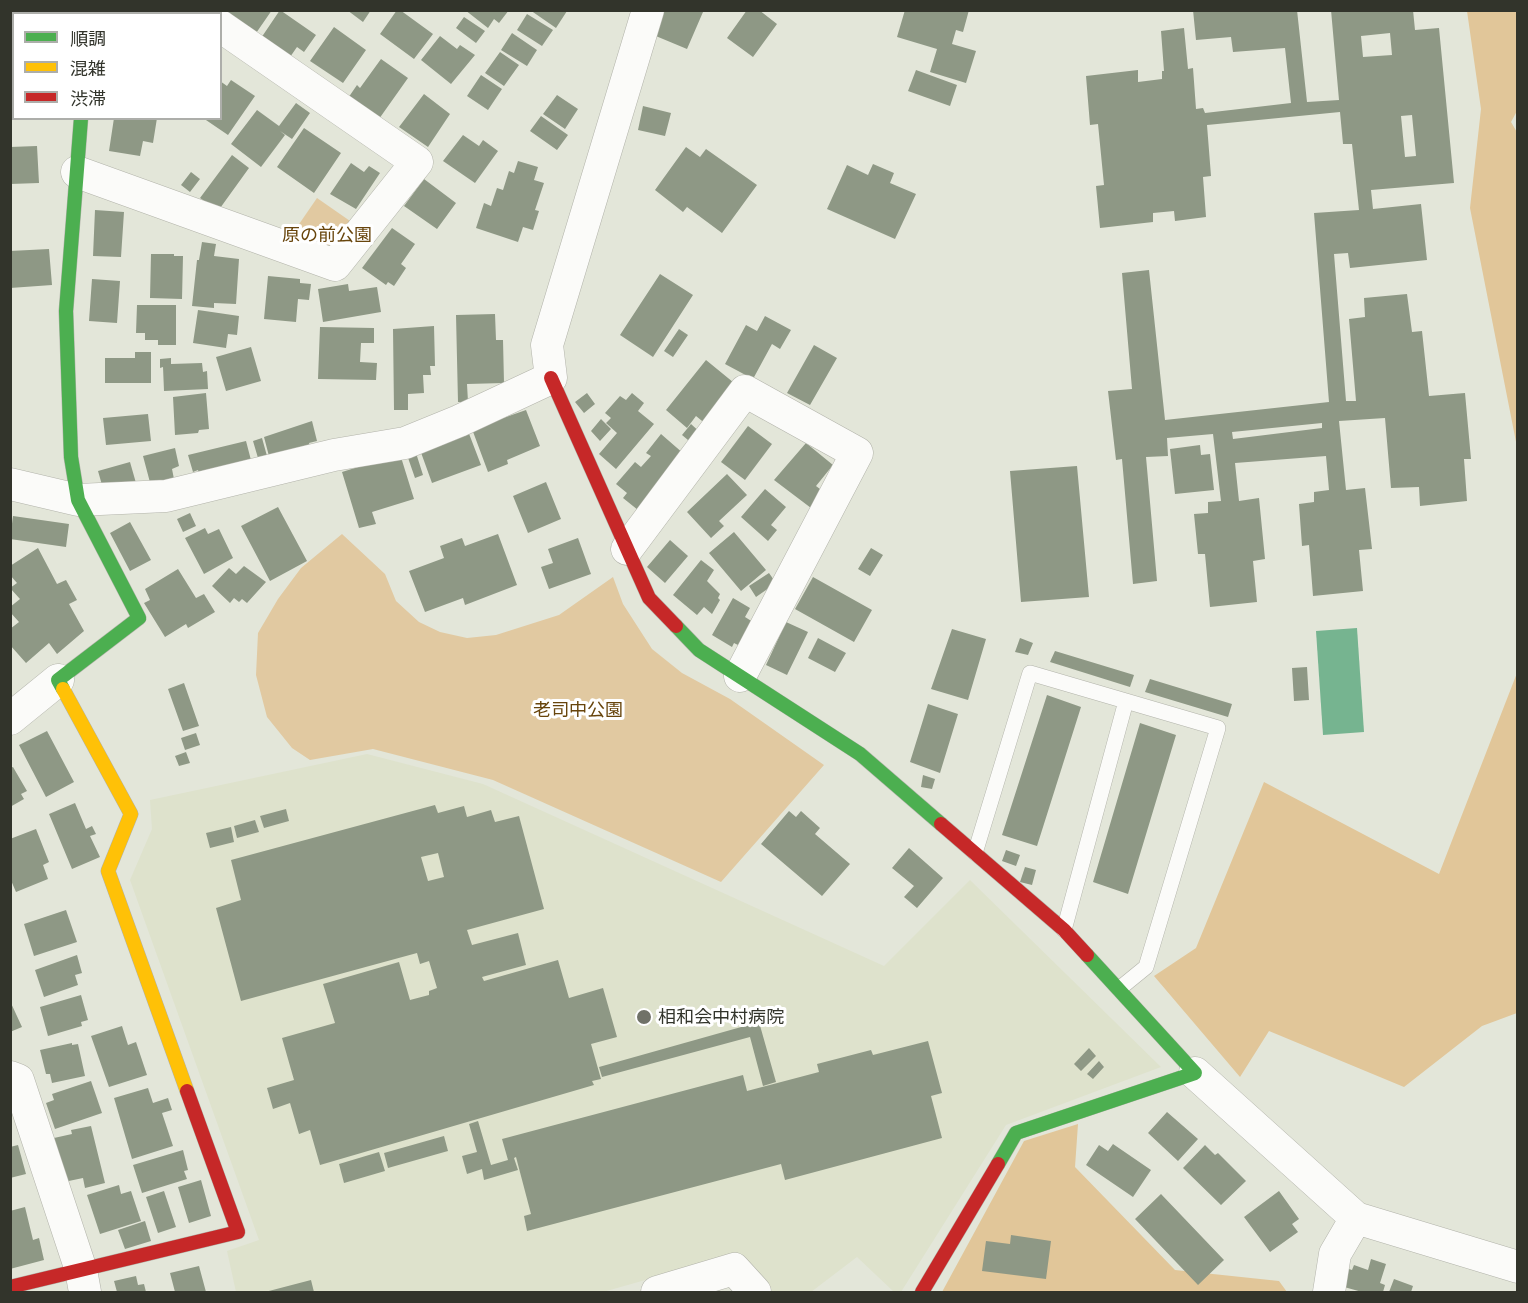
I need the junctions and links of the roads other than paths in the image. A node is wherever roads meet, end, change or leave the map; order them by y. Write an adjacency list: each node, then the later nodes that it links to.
1 (648, 10): 5 (street)
2 (222, 27): 4 (street)
3 (81, 120): 4 (street)
4 (76, 172): 7 (street)
5 (551, 378): 7 (street); 8 (street)
6 (10, 484): 7 (street)
7 (78, 500): 10 (street)
8 (627, 549): 9 (street); 9 (street)
9 (740, 676): 13 (street)
10 (58, 680): 12 (street); 20 (street)
11 (1126, 701): 13 (lane); 14 (lane); 15 (lane)
12 (10, 720)
13 (975, 853): 14 (street)
14 (1064, 930): 15 (street)
15 (1119, 989): 16 (street)
16 (1195, 1073): 18 (street); 24 (street)
17 (10, 1077): 20 (street)
18 (1356, 1218): 19 (street); 25 (street)
19 (1518, 1267)
20 (83, 1281): 21 (street)
21 (10, 1287)
22 (657, 1293): 23 (street)
23 (755, 1293)
24 (922, 1293)
25 (1329, 1293)

